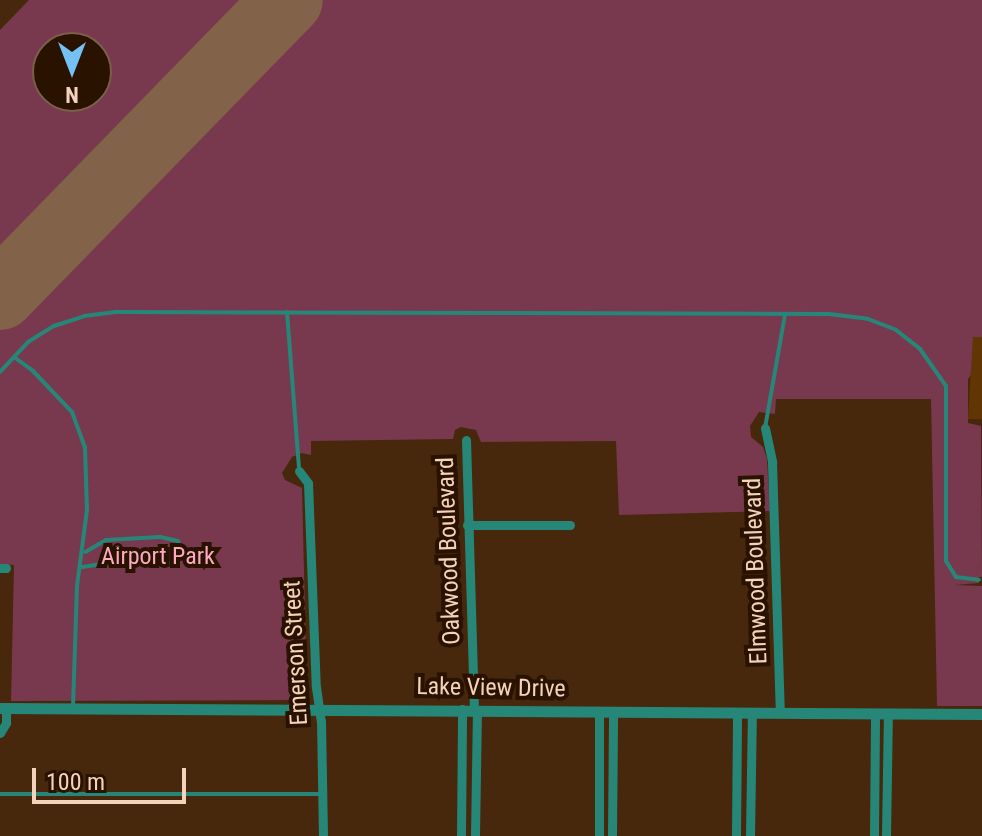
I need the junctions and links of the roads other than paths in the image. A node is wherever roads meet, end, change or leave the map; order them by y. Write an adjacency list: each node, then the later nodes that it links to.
1 (287, 312): 2 (lane); 3 (lane); 7 (lane)
2 (785, 314): 5 (lane); 12 (lane)
3 (14, 357): 4 (lane); 10 (lane)
4 (0, 372)
5 (765, 428): 21 (street, Elmwood Boulevard)
6 (466, 440): 8 (street, Oakwood Boulevard)
7 (299, 471): 14 (street, Emerson Street)
8 (467, 525): 9 (street); 16 (street, Oakwood Boulevard)
9 (570, 525)
10 (84, 553): 11 (lane); 11 (lane)
11 (82, 567): 15 (lane)
12 (979, 580)
13 (3, 708): 15 (street, Lake View Drive); 25 (street)
14 (319, 708): 15 (street, Lake View Drive); 16 (street, Lake View Drive); 27 (street, Emerson Street)
15 (73, 709)
16 (471, 710): 17 (street, Lake View Drive); 29 (street, Oakwood Boulevard); 30 (street, Oakwood Boulevard)
17 (599, 711): 18 (street, Lake View Drive); 31 (street)
18 (613, 711): 19 (street, Lake View Drive); 32 (street)
19 (737, 712): 20 (street, Lake View Drive); 33 (street)
20 (752, 713): 21 (street, Lake View Drive); 34 (street)
21 (780, 713): 22 (street, Lake View Drive)
22 (875, 714): 23 (street, Lake View Drive); 35 (street)
23 (888, 714): 24 (street, Lake View Drive); 36 (street)
24 (982, 714)
25 (0, 733)
26 (0, 794): 27 (lane)
27 (322, 794): 28 (street, Emerson Street)
28 (323, 836)
29 (461, 836)
30 (475, 836)
31 (599, 836)
32 (612, 836)
33 (736, 836)
34 (750, 836)
35 (874, 836)
36 (886, 836)

